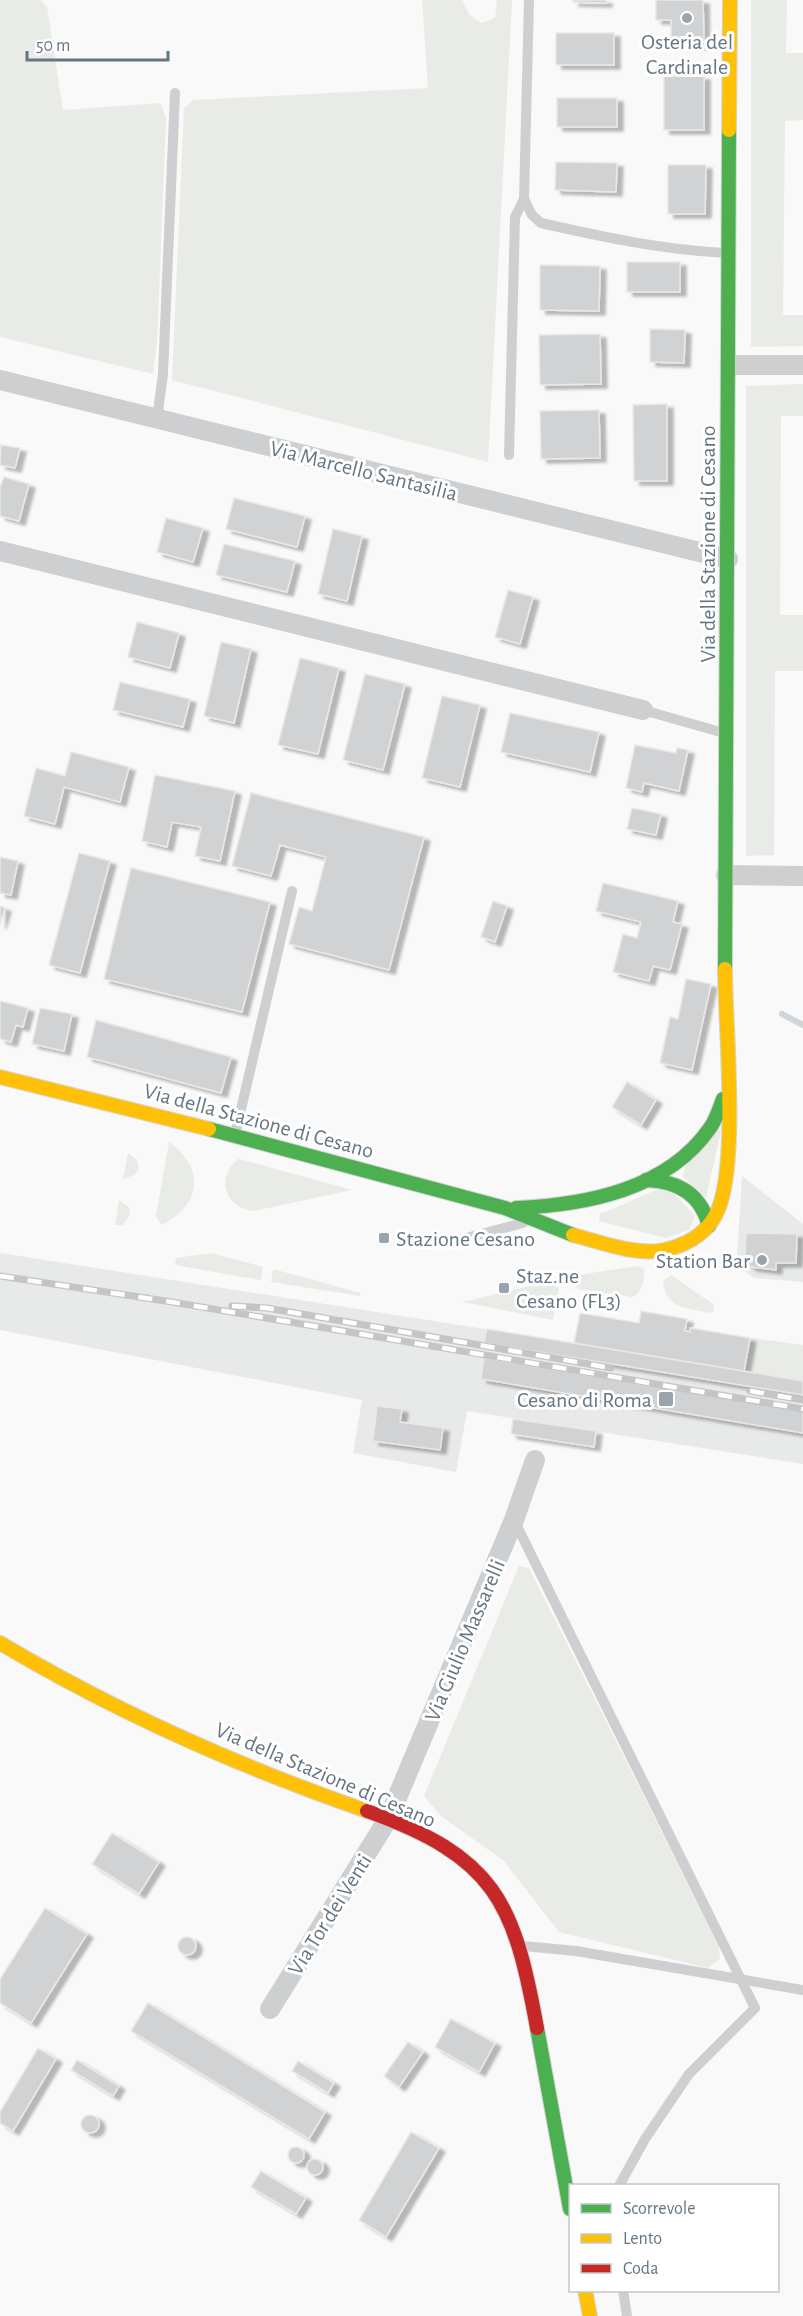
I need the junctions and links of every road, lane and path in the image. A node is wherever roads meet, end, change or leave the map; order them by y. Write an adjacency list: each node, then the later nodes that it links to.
1 (529, 0): 4 (lane)
2 (730, 0): 5 (street, Via della Stazione di Cesano)
3 (175, 93): 9 (lane)
4 (524, 200): 5 (lane); 10 (lane)
5 (730, 253): 6 (street, Via della Stazione di Cesano)
6 (730, 365): 7 (street); 12 (street, Via della Stazione di Cesano)
7 (803, 365)
8 (0, 381): 9 (street, Via Marcello Santasilia)
9 (156, 419): 12 (street, Via Marcello Santasilia)
10 (509, 455)
11 (0, 551): 13 (street)
12 (728, 559): 14 (street, Via della Stazione di Cesano)
13 (643, 710): 14 (lane)
14 (727, 733): 15 (street, Via della Stazione di Cesano)
15 (726, 875): 16 (street); 19 (street, Via della Stazione di Cesano)
16 (803, 876)
17 (292, 891): 20 (lane)
18 (0, 1077): 20 (street, Via della Stazione di Cesano)
19 (726, 1088): 21 (street, Via della Stazione di Cesano); 24 (street, Via della Stazione di Cesano)
20 (235, 1135): 22 (street, Via della Stazione di Cesano)
21 (646, 1180): 22 (street, Via della Stazione di Cesano); 24 (street, Via della Stazione di Cesano)
22 (505, 1208): 23 (street, Via della Stazione di Cesano)
23 (532, 1220): 24 (street, Via della Stazione di Cesano); 25 (lane)
24 (709, 1226)
25 (451, 1242)
26 (535, 1460): 27 (street, Via Giulio Massarelli)
27 (514, 1520): 29 (street, Via Giulio Massarelli); 31 (lane)
28 (0, 1643): 29 (street, Via della Stazione di Cesano)
29 (388, 1819): 30 (street, Via della Stazione di Cesano); 33 (street, Via Tor dei Venti)
30 (520, 1946): 31 (lane); 35 (street, Via della Stazione di Cesano)
31 (741, 1980): 32 (lane); 34 (lane)
32 (803, 1990)
33 (270, 2009)
34 (620, 2184)
35 (569, 2204)
36 (585, 2292): 38 (street)
37 (623, 2292): 39 (lane)
38 (590, 2316)
39 (627, 2316)

